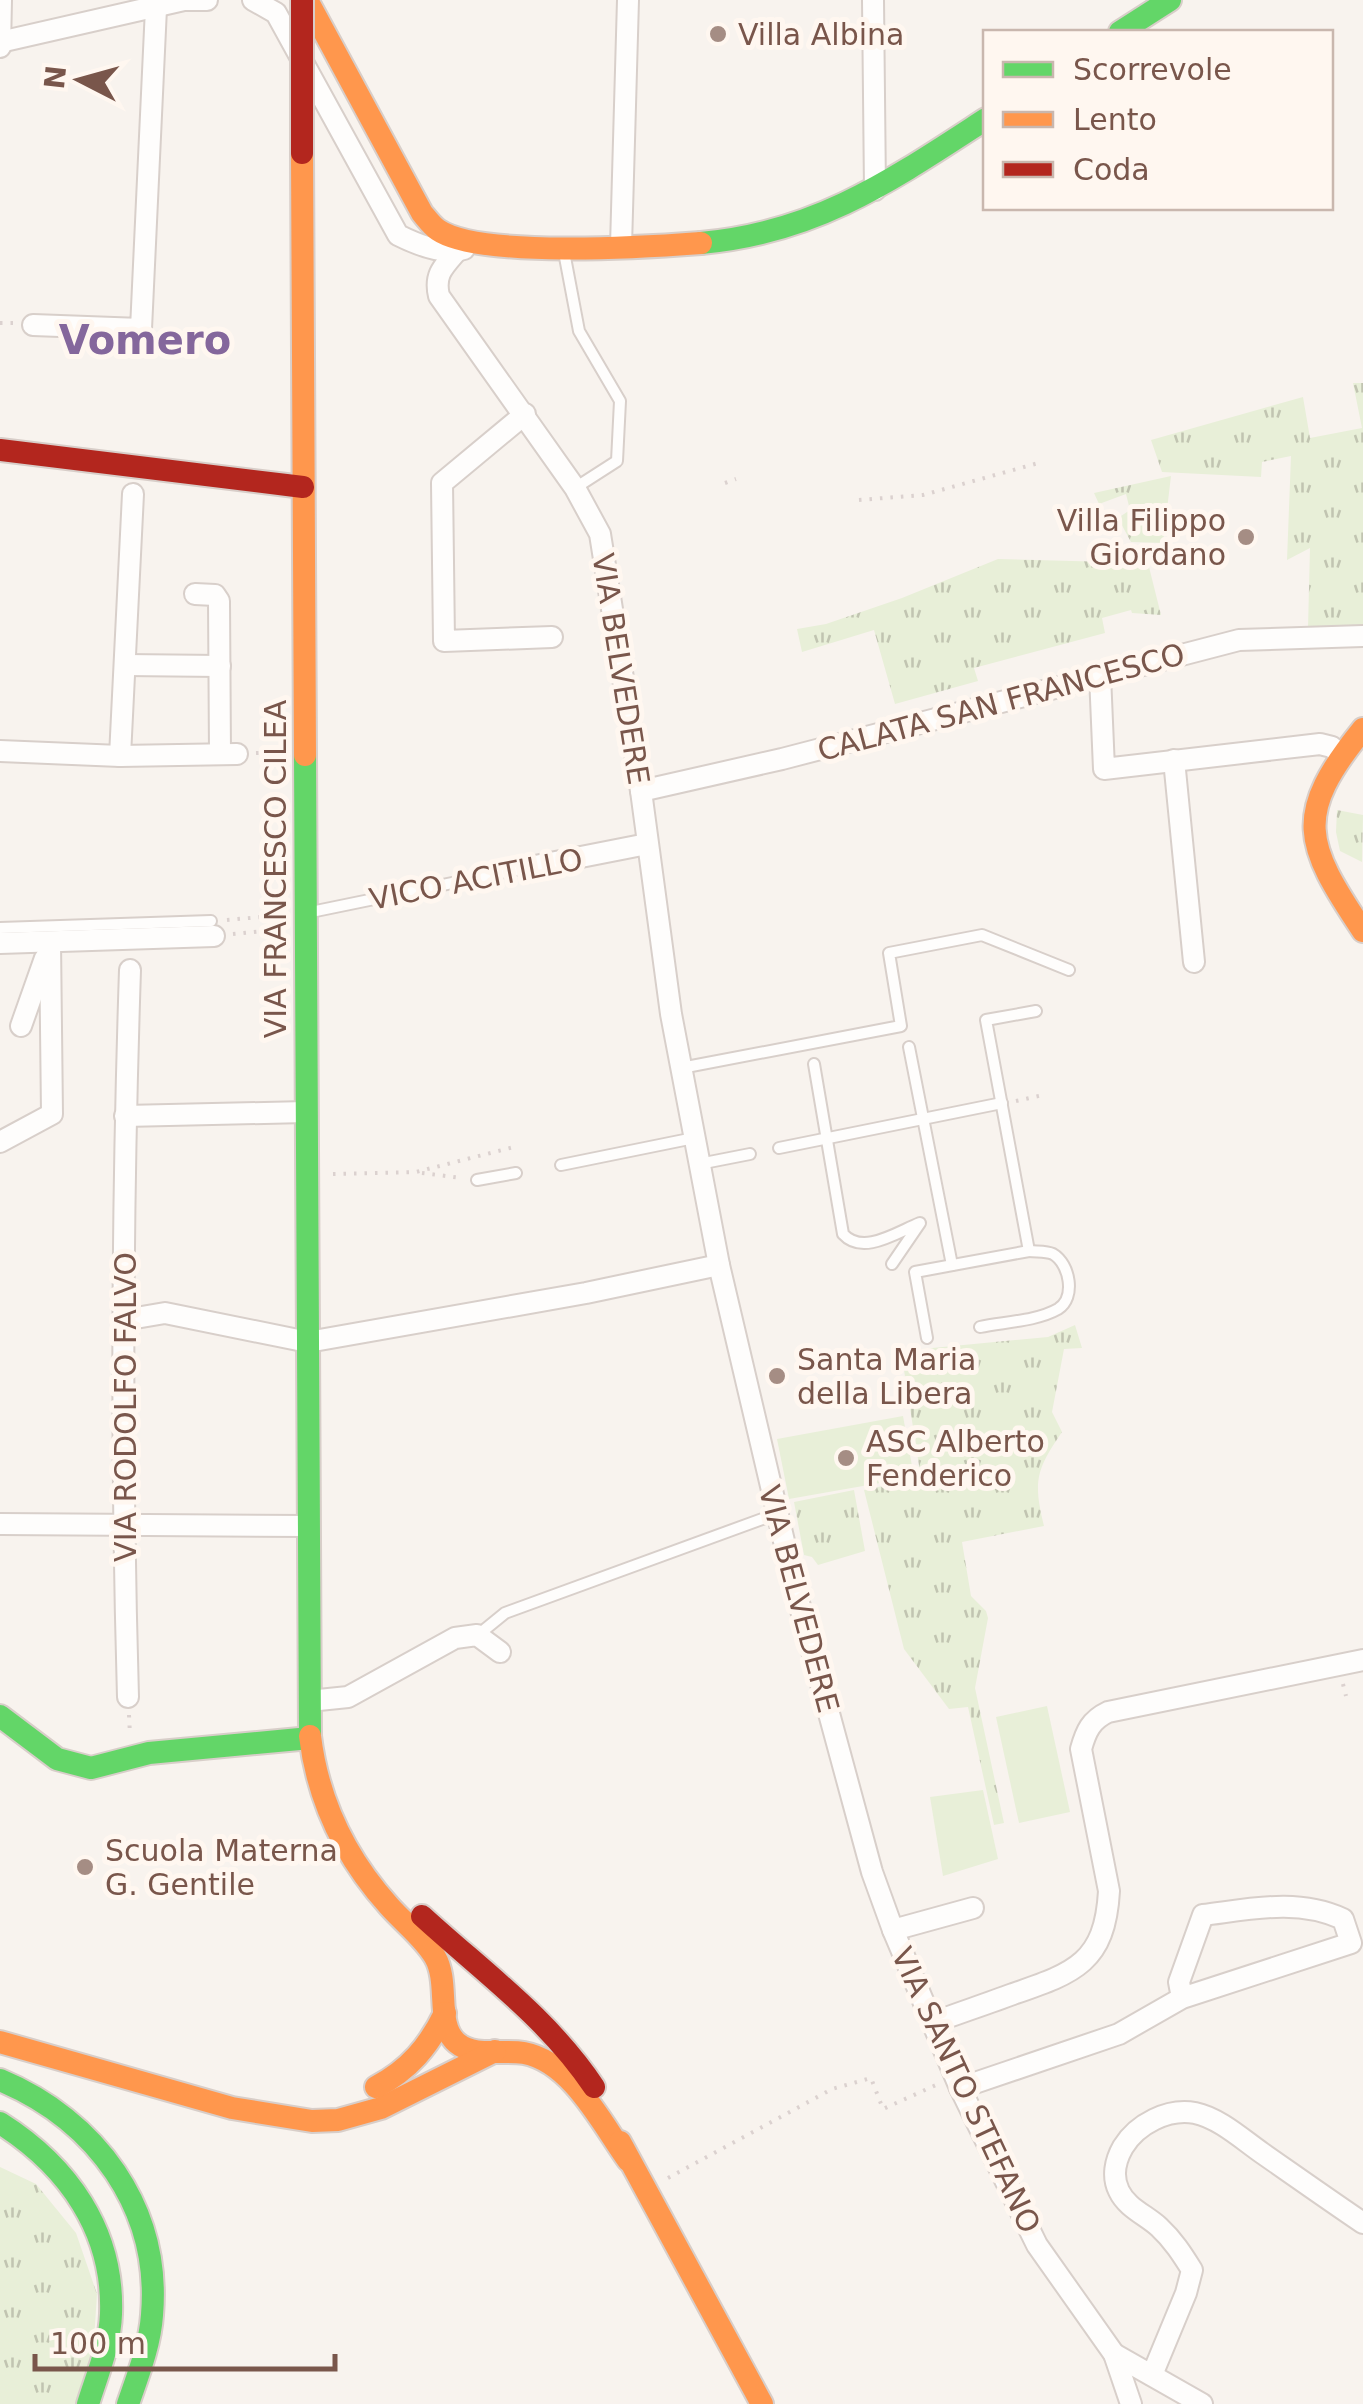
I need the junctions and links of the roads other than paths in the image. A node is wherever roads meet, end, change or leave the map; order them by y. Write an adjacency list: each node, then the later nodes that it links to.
1 (1, 0): 10 (street)
2 (206, 0): 8 (street)
3 (253, 0): 16 (street)
4 (305, 0): 13 (main road); 20 (main road, VIA FRANCESCO CILEA, bridge)
5 (628, 0): 15 (street)
6 (874, 0): 12 (street)
7 (1162, 2): 9 (main road)
8 (156, 8): 10 (street); 17 (street)
9 (1123, 30)
10 (0, 44)
11 (983, 121): 12 (main road)
12 (874, 190): 15 (main road)
13 (480, 243): 14 (main road); 16 (street)
14 (563, 246): 15 (main road); 21 (lane)
15 (621, 246)
16 (456, 252): 18 (street, VIA BELVEDERE)
17 (33, 324)
18 (525, 414): 21 (street, VIA BELVEDERE); 25 (street)
19 (0, 450): 20 (main road)
20 (303, 487): 37 (main road, VIA FRANCESCO CILEA)
21 (575, 488): 34 (street, VIA BELVEDERE)
22 (133, 494): 26 (street)
23 (195, 594): 27 (street)
24 (1363, 636): 28 (street, CALATA SAN FRANCESCO)
25 (552, 637)
26 (125, 665): 27 (street); 31 (street)
27 (220, 666): 31 (street)
28 (1100, 675): 33 (street); 34 (street, CALATA SAN FRANCESCO)
29 (1363, 729): 32 (main road)
30 (0, 751): 31 (street)
31 (120, 756)
32 (1341, 756): 33 (street); 40 (main road)
33 (1174, 760): 43 (street)
34 (641, 791): 35 (street, VIA BELVEDERE)
35 (648, 844): 36 (street, VICO ACITILLO); 50 (street, VIA BELVEDERE)
36 (530, 867): 37 (lane, VICO ACITILLO)
37 (296, 914): 52 (main road, VIA FRANCESCO CILEA)
38 (0, 928): 39 (lane)
39 (212, 928): 41 (street)
40 (1363, 931)
41 (50, 942): 42 (street); 47 (street); 57 (street)
42 (0, 943)
43 (1194, 962)
44 (130, 970): 53 (street, VIA RODOLFO FALVO)
45 (1068, 970): 50 (lane)
46 (1036, 1011): 51 (lane)
47 (21, 1026)
48 (909, 1047): 54 (lane)
49 (814, 1064): 56 (lane)
50 (682, 1068): 55 (street, VIA BELVEDERE)
51 (1002, 1103): 54 (lane); 66 (lane)
52 (306, 1112): 53 (street); 73 (main road, VIA FRANCESCO CILEA)
53 (125, 1116): 70 (street, VIA RODOLFO FALVO)
54 (923, 1120): 56 (lane); 64 (lane)
55 (694, 1138): 60 (street, VIA BELVEDERE); 61 (lane)
56 (827, 1139): 58 (lane); 65 (lane)
57 (0, 1142)
58 (779, 1148)
59 (750, 1154): 60 (lane)
60 (699, 1164): 68 (street, VIA BELVEDERE)
61 (561, 1165)
62 (516, 1173): 63 (lane)
63 (477, 1180)
64 (941, 1210): 65 (lane); 69 (lane)
65 (920, 1223): 67 (lane)
66 (1029, 1251): 69 (lane); 71 (lane)
67 (892, 1264)
68 (719, 1265): 73 (street); 74 (street, VIA BELVEDERE)
69 (952, 1265): 72 (lane)
70 (124, 1320): 73 (street); 76 (street, VIA RODOLFO FALVO)
71 (980, 1327)
72 (927, 1338)
73 (308, 1342): 77 (main road, VIA FRANCESCO CILEA)
74 (776, 1514): 78 (lane); 86 (street, VIA BELVEDERE)
75 (0, 1524): 76 (street)
76 (123, 1525): 77 (street); 81 (street, VIA RODOLFO FALVO)
77 (308, 1526): 82 (main road, VIA FRANCESCO CILEA)
78 (477, 1635): 79 (street); 82 (street)
79 (500, 1652)
80 (1363, 1660): 91 (street)
81 (128, 1697)
82 (310, 1701): 84 (main road, VIA FRANCESCO CILEA)
83 (0, 1716): 84 (main road)
84 (310, 1738): 87 (main road, VIA FRANCESCO CILEA); 89 (main road, VIA FRANCESCO CILEA)
85 (973, 1908): 86 (street)
86 (892, 1930): 91 (street, VIA SANTO STEFANO)
87 (488, 1975): 89 (main road); 100 (main road, VIA FRANCESCO CILEA)
88 (1182, 1998): 88 (street); 97 (street)
89 (445, 2013): 93 (main road, VIA FRANCESCO CILEA); 96 (main road)
90 (0, 2020): 94 (main road)
91 (932, 2022): 97 (street, VIA SANTO STEFANO)
92 (0, 2042): 93 (main road)
93 (495, 2050): 100 (main road, VIA FRANCESCO CILEA)
94 (214, 2079)
95 (0, 2080): 106 (main road)
96 (244, 2087)
97 (960, 2088): 103 (street, VIA SANTO STEFANO)
98 (0, 2123): 102 (main road)
99 (0, 2151): 102 (main road)
100 (628, 2160): 107 (main road, VIA FRANCESCO CILEA)
101 (1363, 2224): 104 (street)
102 (98, 2233): 105 (main road)
103 (1114, 2354): 104 (street); 108 (street, VIA SANTO STEFANO)
104 (1152, 2374): 109 (street)
105 (88, 2404)
106 (128, 2404)
107 (762, 2404)
108 (1131, 2404)
109 (1202, 2404)

